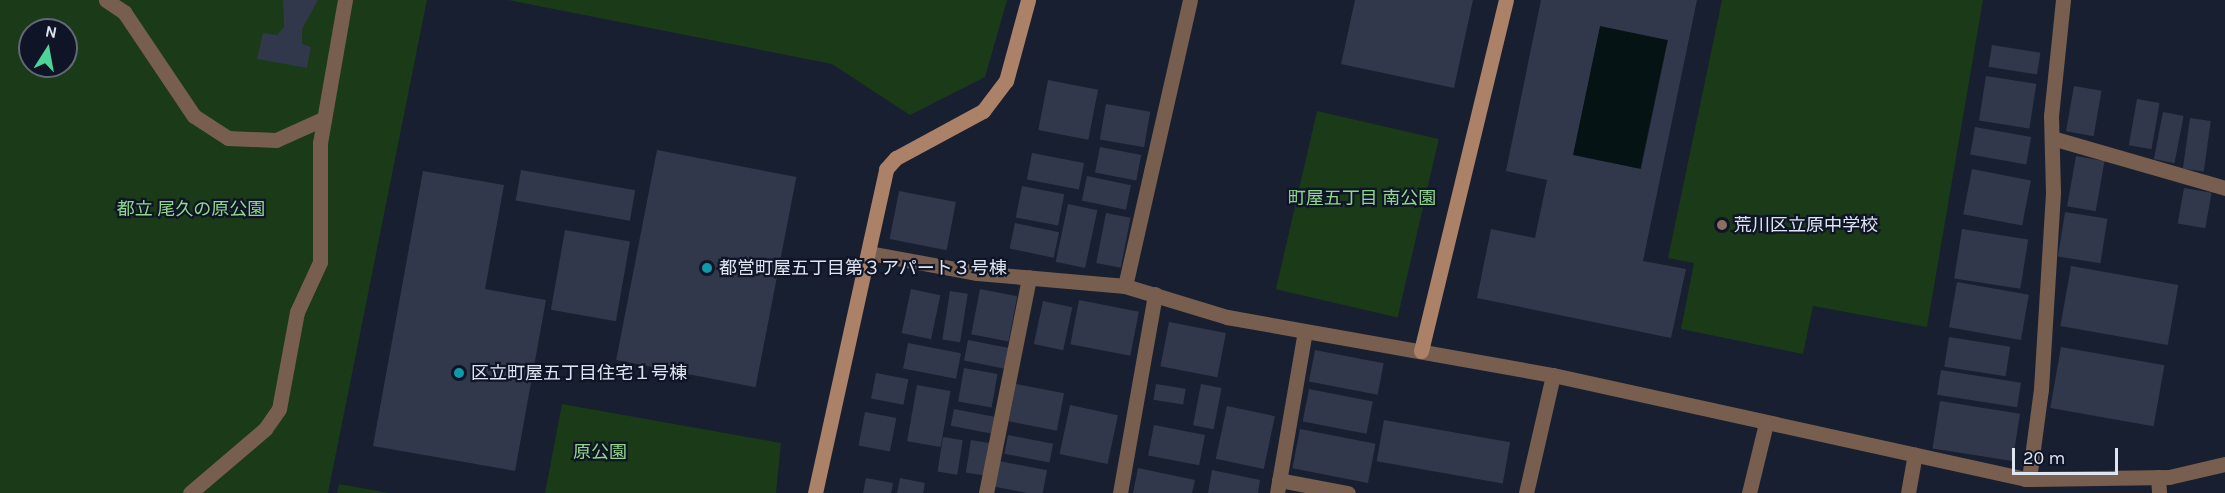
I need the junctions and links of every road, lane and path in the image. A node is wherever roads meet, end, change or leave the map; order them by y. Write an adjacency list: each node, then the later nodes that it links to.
1 (106, 0): 7 (street)
2 (345, 0): 7 (street)
3 (1028, 0): 10 (street)
4 (1190, 0): 12 (street)
5 (1506, 0): 15 (street)
6 (2063, 0): 8 (street)
7 (323, 119): 23 (street)
8 (2052, 138): 9 (street); 21 (street)
9 (2225, 188)
10 (869, 253): 11 (street); 24 (street)
11 (1029, 276): 12 (street); 25 (street)
12 (1125, 286): 13 (street)
13 (1155, 294): 14 (street); 26 (street)
14 (1305, 331): 15 (street); 22 (street)
15 (1421, 351): 16 (street)
16 (1553, 375): 17 (street); 28 (street)
17 (1766, 423): 18 (street); 29 (street)
18 (1915, 455): 21 (street); 30 (street)
19 (2225, 464): 20 (street)
20 (2158, 477): 21 (street); 31 (street)
21 (2026, 483)
22 (1278, 487): 27 (street)
23 (190, 493)
24 (815, 493)
25 (986, 493)
26 (1120, 493)
27 (1348, 493)
28 (1526, 493)
29 (1749, 493)
30 (1908, 493)
31 (2159, 493)

